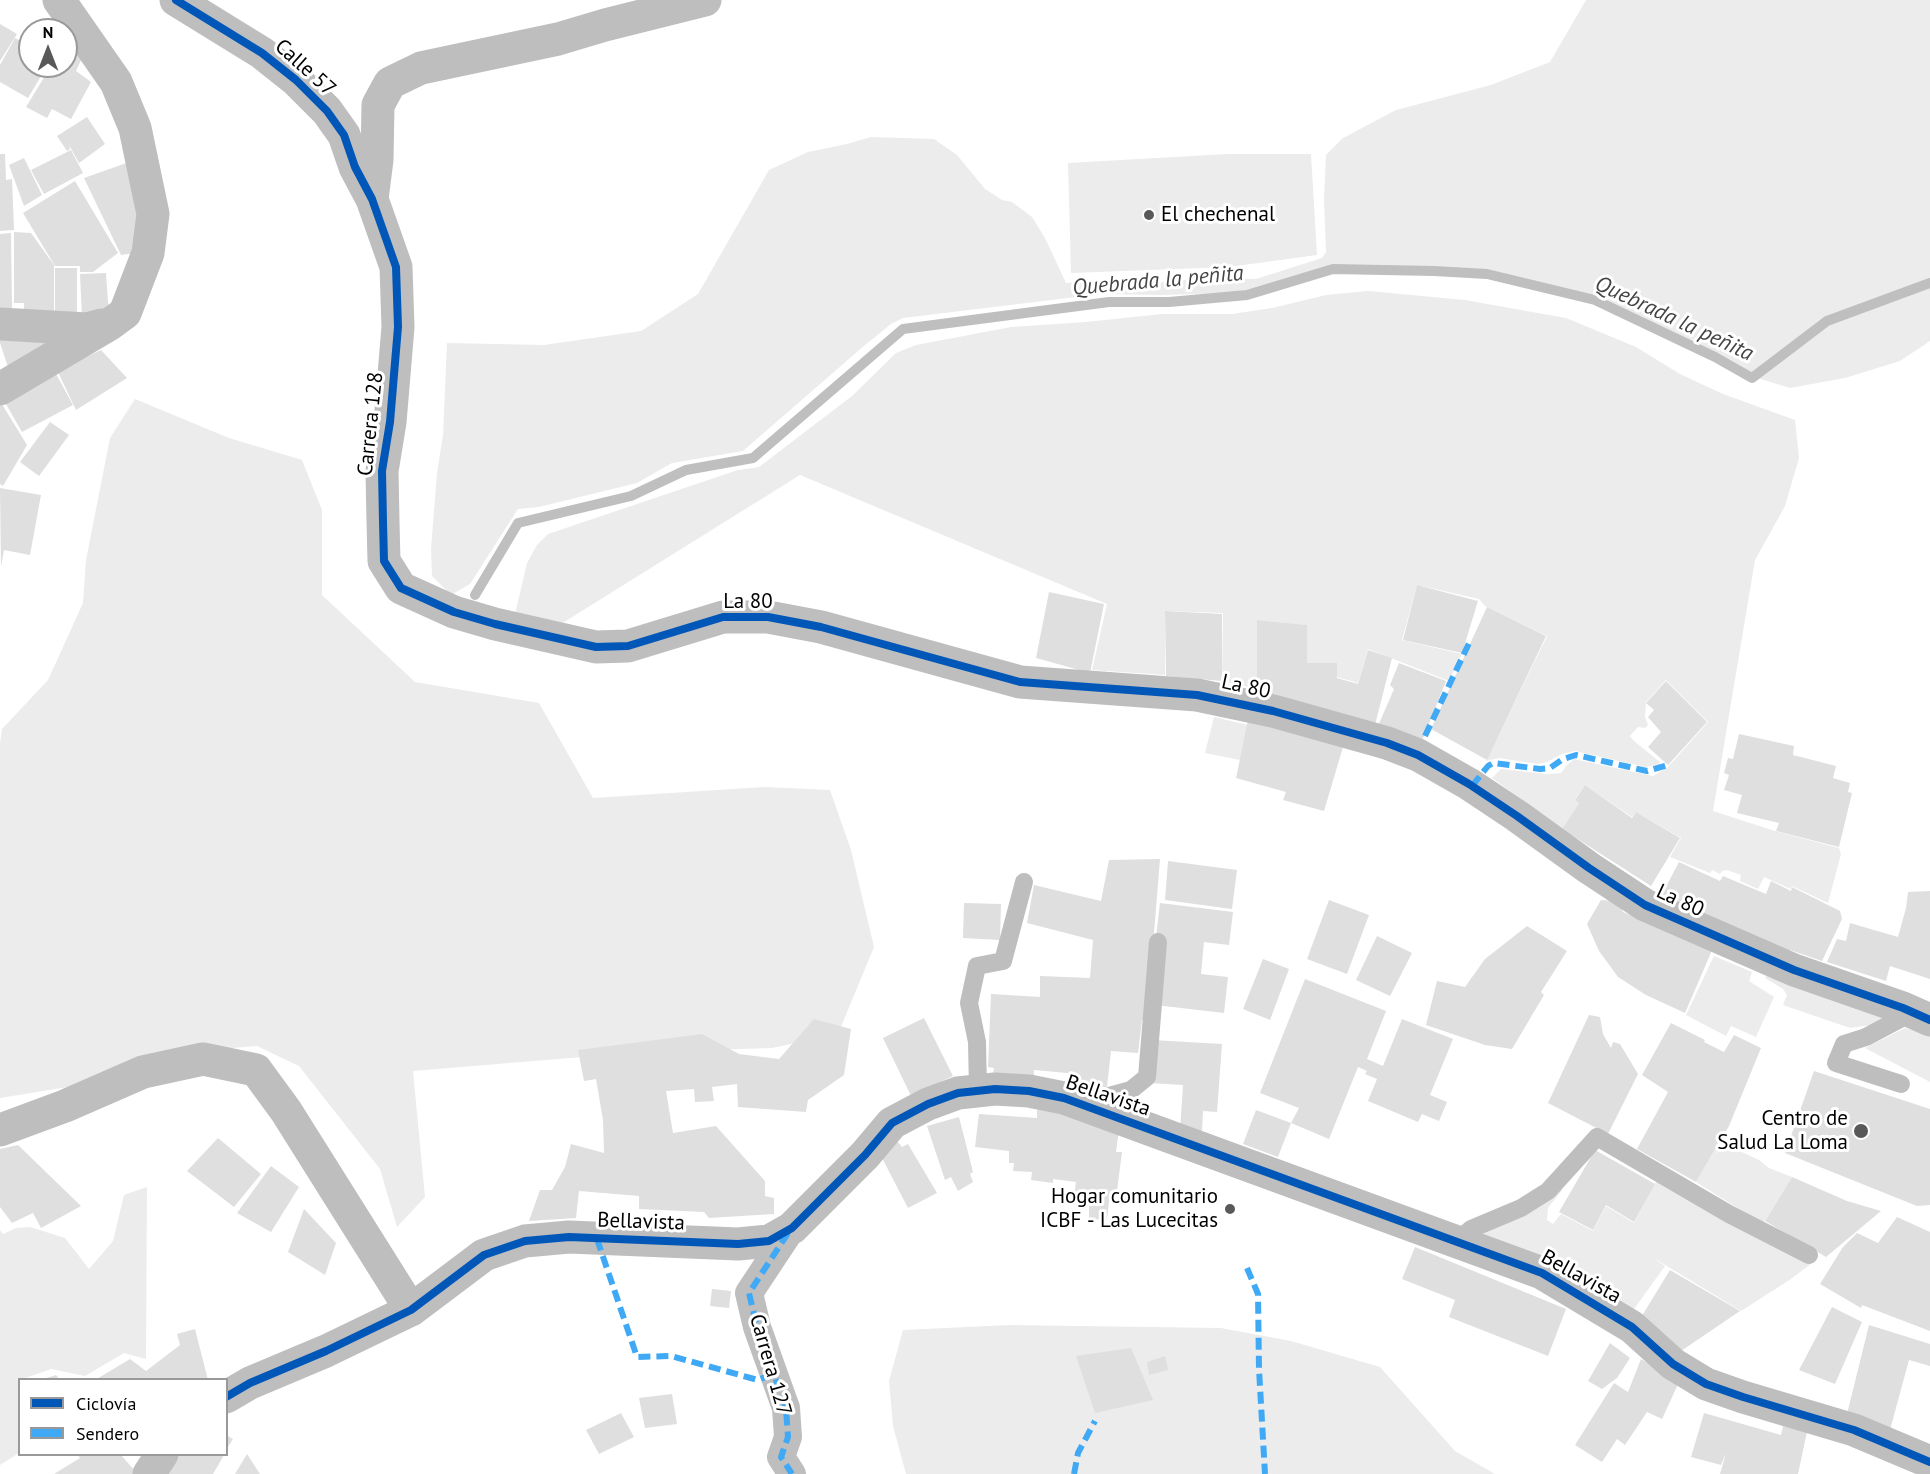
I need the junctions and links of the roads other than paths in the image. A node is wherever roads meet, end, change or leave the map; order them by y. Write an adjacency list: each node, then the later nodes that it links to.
1 (58, 0): 6 (street)
2 (176, 0): 4 (street, Calle 57)
3 (705, 0): 4 (street)
4 (372, 199): 8 (street, Carrera 128)
5 (0, 324): 6 (street)
6 (110, 324): 7 (street)
7 (0, 389)
8 (495, 624): 11 (street, La 80)
9 (1024, 882): 13 (lane)
10 (1158, 942): 14 (lane)
11 (1924, 1013): 12 (lane)
12 (1901, 1084)
13 (978, 1090): 14 (street, Bellavista); 16 (street, Bellavista)
14 (1104, 1112): 17 (street, Bellavista)
15 (0, 1130): 19 (street)
16 (792, 1228): 19 (street, Bellavista); 24 (street, Carrera 127)
17 (1457, 1241): 18 (lane); 22 (street, Bellavista)
18 (1809, 1255)
19 (411, 1310): 20 (street, Bellavista)
20 (228, 1395)
21 (161, 1456): 23 (street)
22 (1930, 1462)
23 (149, 1474)
24 (792, 1474)

